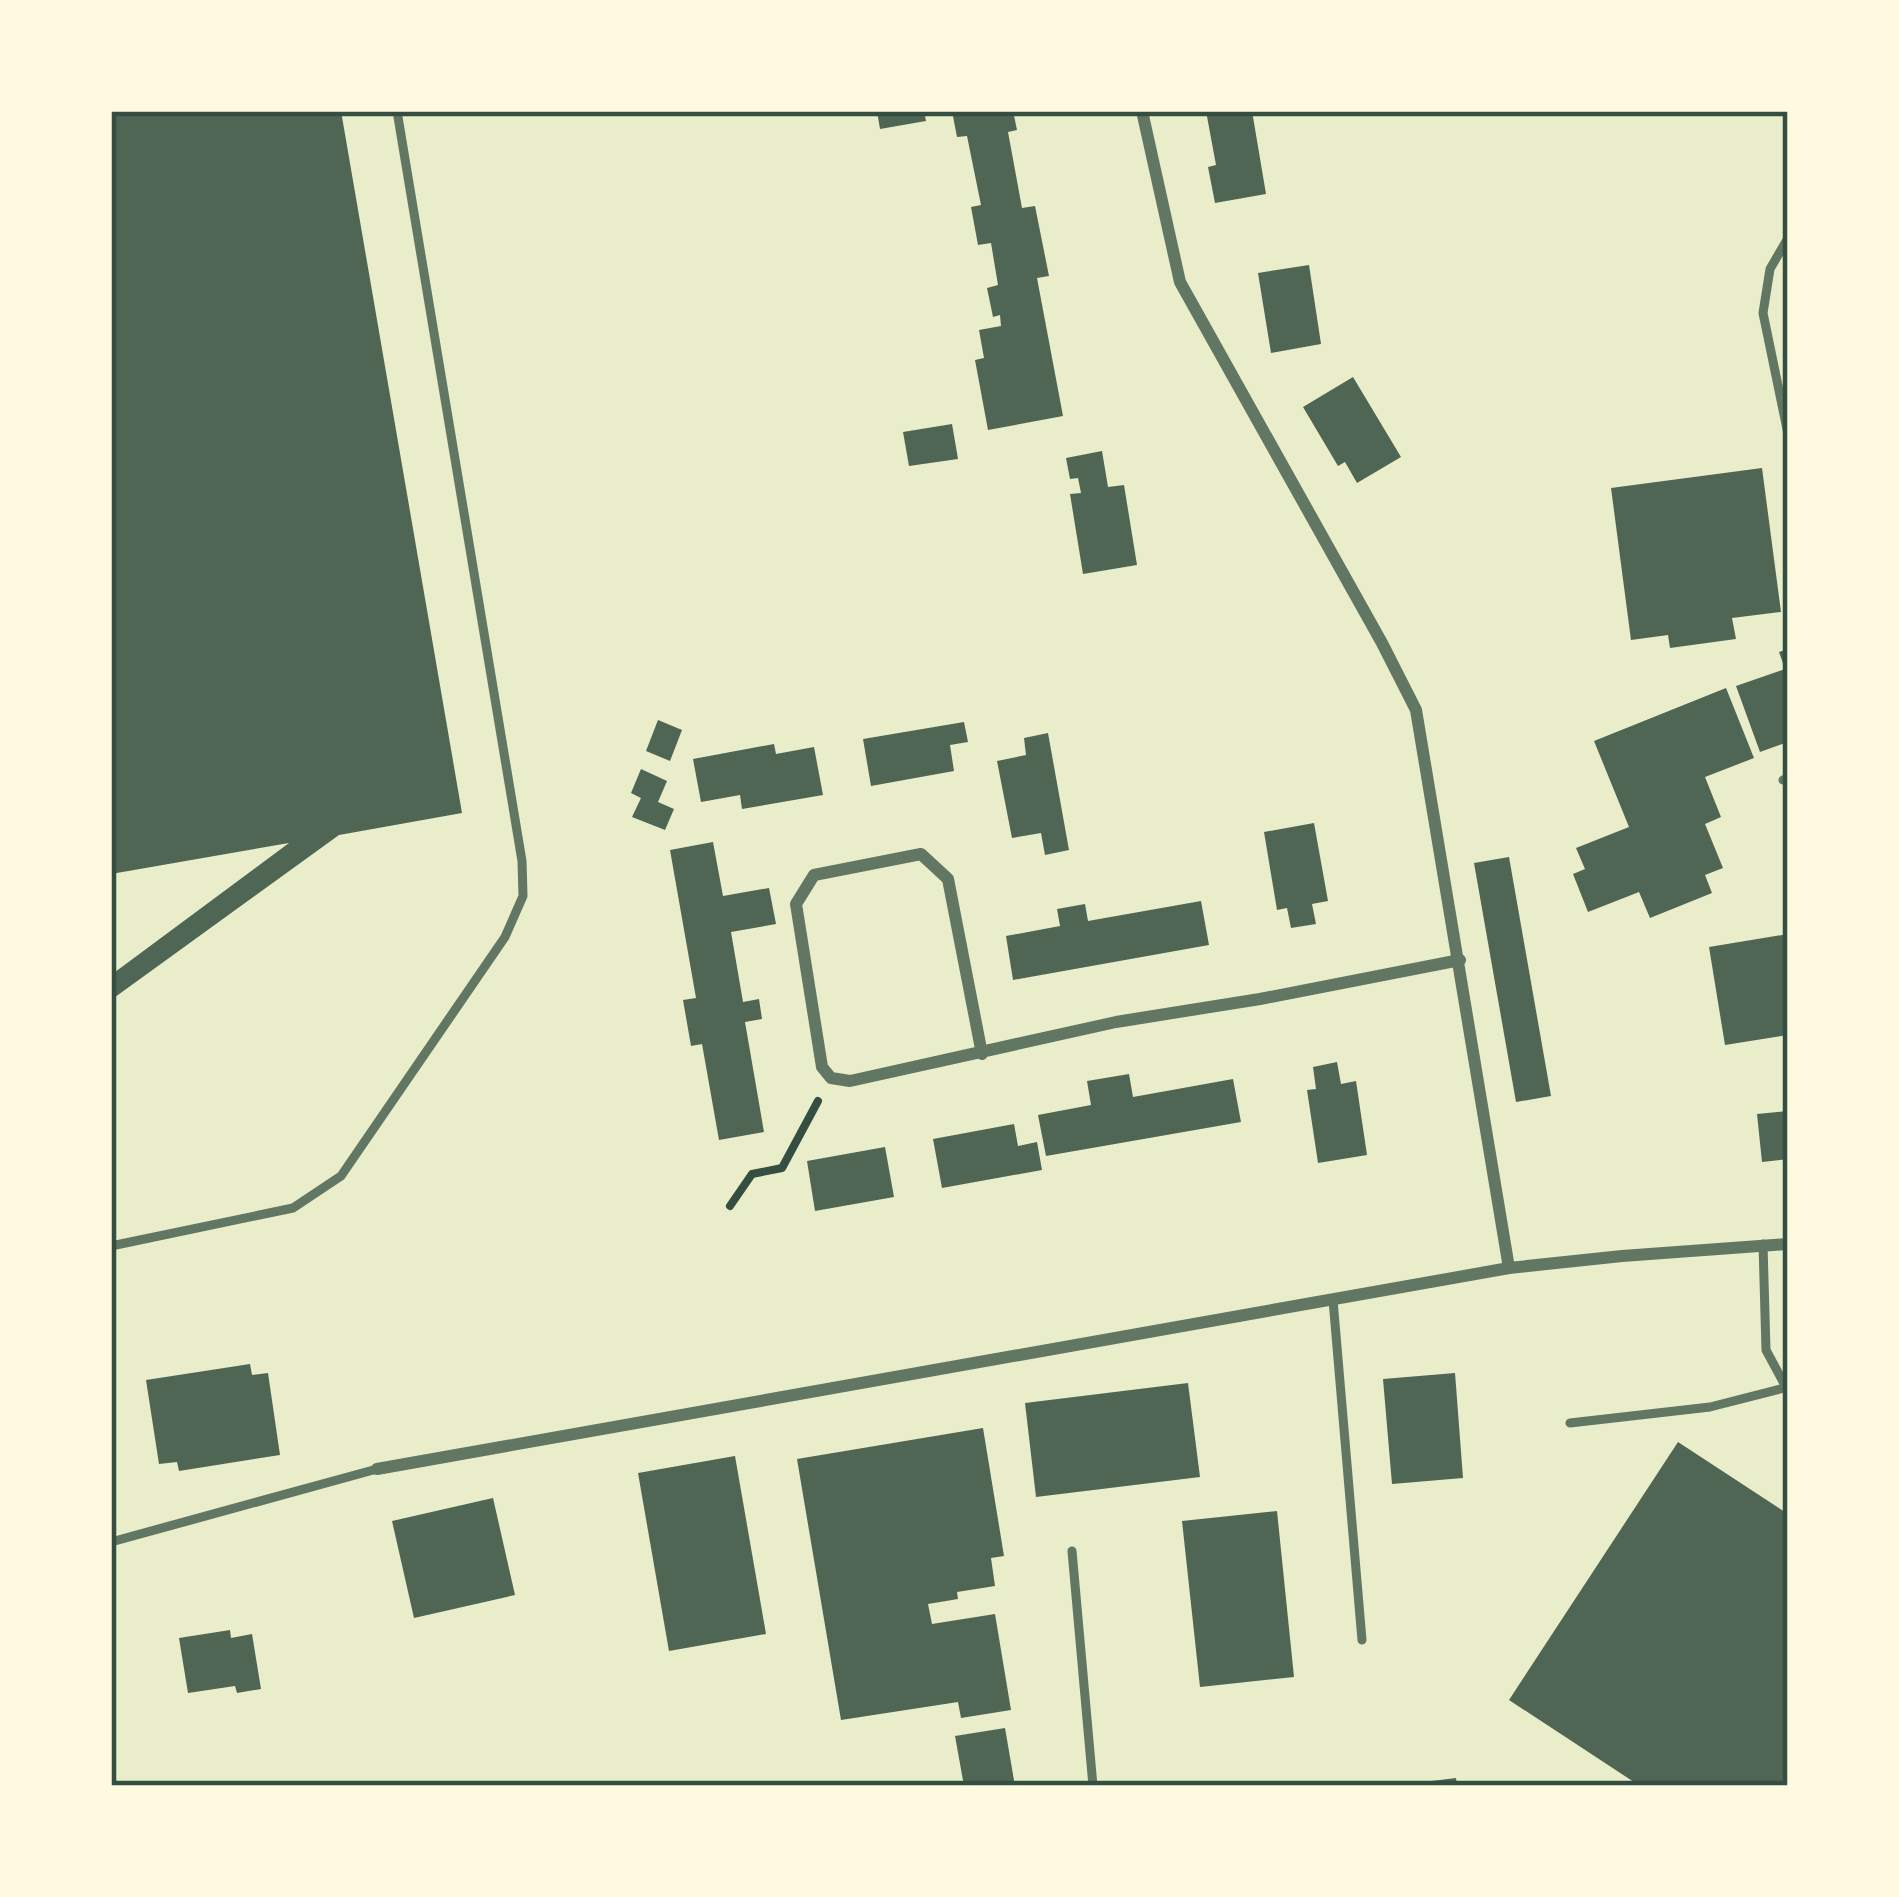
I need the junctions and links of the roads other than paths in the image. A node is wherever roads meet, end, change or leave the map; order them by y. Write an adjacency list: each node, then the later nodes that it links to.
1 (398, 111): 9 (lane)
2 (1142, 111): 5 (street)
3 (1788, 238): 4 (lane)
4 (1788, 434)
5 (1460, 960): 6 (street); 10 (street)
6 (982, 1054): 6 (street)
7 (1762, 1244): 8 (street); 10 (street); 12 (lane)
8 (1788, 1244)
9 (111, 1246)
10 (1509, 1268): 11 (street)
11 (1333, 1300): 14 (street); 17 (lane)
12 (1786, 1389): 13 (lane)
13 (1570, 1423)
14 (377, 1469): 15 (lane)
15 (111, 1542)
16 (1072, 1551): 18 (lane)
17 (1362, 1640)
18 (1093, 1786)

